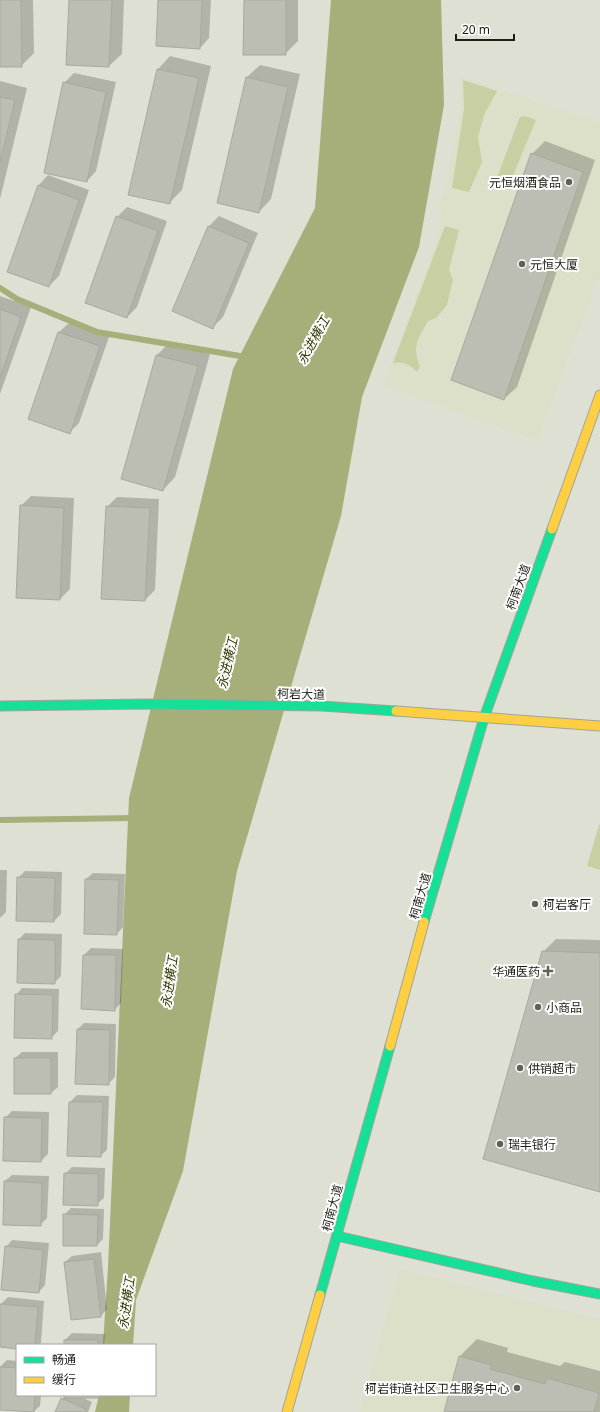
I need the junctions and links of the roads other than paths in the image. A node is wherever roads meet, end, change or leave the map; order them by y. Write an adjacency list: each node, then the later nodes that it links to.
1 (600, 395): 3 (main road, 柯南大道)
2 (0, 706): 3 (main road, 柯岩大道)
3 (484, 718): 4 (main road, 柯岩大道); 5 (main road, 柯南大道)
4 (600, 726)
5 (337, 1236): 6 (main road); 7 (main road, 柯南大道)
6 (600, 1294)
7 (287, 1412)

